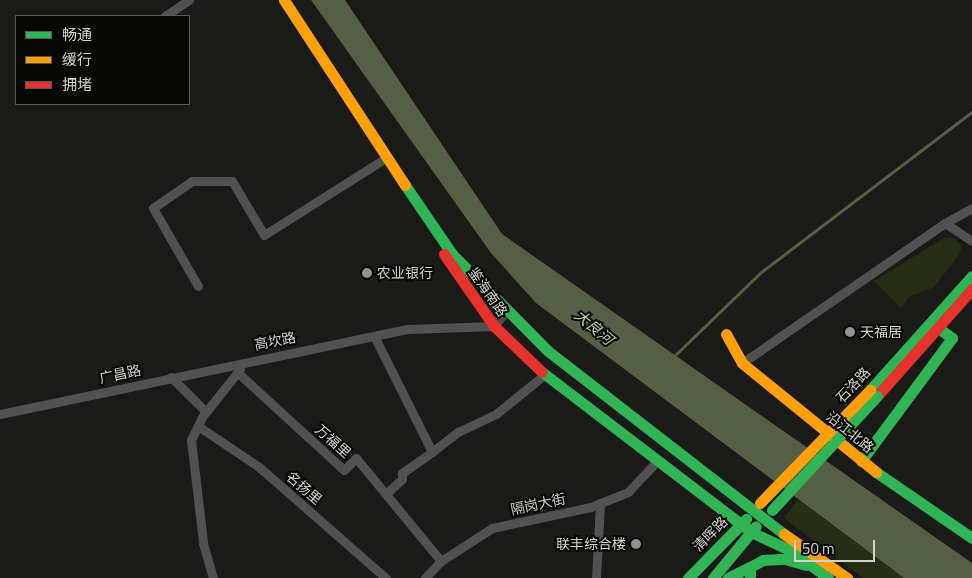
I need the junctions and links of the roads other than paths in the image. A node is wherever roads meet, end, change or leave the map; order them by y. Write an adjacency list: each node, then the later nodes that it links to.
1 (189, 0): 4 (street)
2 (276, 0): 5 (main road, 鉴海南路)
3 (284, 0): 5 (main road, 鉴海南路)
4 (166, 15)
5 (383, 160): 10 (street); 12 (main road, 鉴海南路); 13 (main road, 鉴海南路)
6 (972, 208): 7 (street)
7 (945, 223): 8 (street); 18 (street)
8 (972, 241)
9 (972, 276): 22 (main road, 石洛路)
10 (198, 286)
11 (972, 290): 14 (main road, 石洛路)
12 (506, 311): 13 (street); 31 (main road, 鉴海南路)
13 (494, 326): 16 (street, 高坎路); 27 (main road, 鉴海南路)
14 (938, 328): 22 (main road, 石洛路); 28 (main road)
15 (726, 334): 18 (main road, 沿江北路)
16 (374, 336): 17 (street, 高坎路); 26 (street)
17 (246, 361): 19 (street, 高坎路); 21 (street, 广昌路)
18 (742, 363): 28 (main road, 沿江北路)
19 (237, 372): 23 (street, 高坎路); 29 (street, 万福里)
20 (544, 375): 26 (street)
21 (171, 377): 23 (street); 24 (street, 广昌路)
22 (873, 393): 31 (main road, 石洛路, bridge)
23 (206, 412): 25 (street, 高坎路)
24 (0, 414)
25 (198, 426): 38 (street, 高坎路); 39 (street, 名扬里)
26 (432, 452): 29 (street)
27 (657, 461): 30 (street, 隔岗大街); 32 (main road, 鉴海南路)
28 (861, 462): 34 (main road, 沿江北路)
29 (386, 494): 35 (street, 万福里)
30 (600, 503): 35 (street, 隔岗大街); 41 (street)
31 (762, 511): 32 (main road, 清晖路); 33 (main road, 清晖路); 46 (main road, 鉴海南路)
32 (740, 524): 33 (main road, 鉴海南路); 42 (main road, 清晖路)
33 (751, 532): 36 (main road, 鉴海南路); 43 (main road, 清晖路)
34 (972, 538)
35 (441, 562): 40 (street, 隔岗大街)
36 (814, 568): 37 (main road); 45 (main road, 鉴海南路)
37 (750, 572): 44 (main road)
38 (213, 578)
39 (386, 578)
40 (425, 578)
41 (596, 578)
42 (688, 578)
43 (713, 578)
44 (728, 578)
45 (828, 578)
46 (848, 578)

